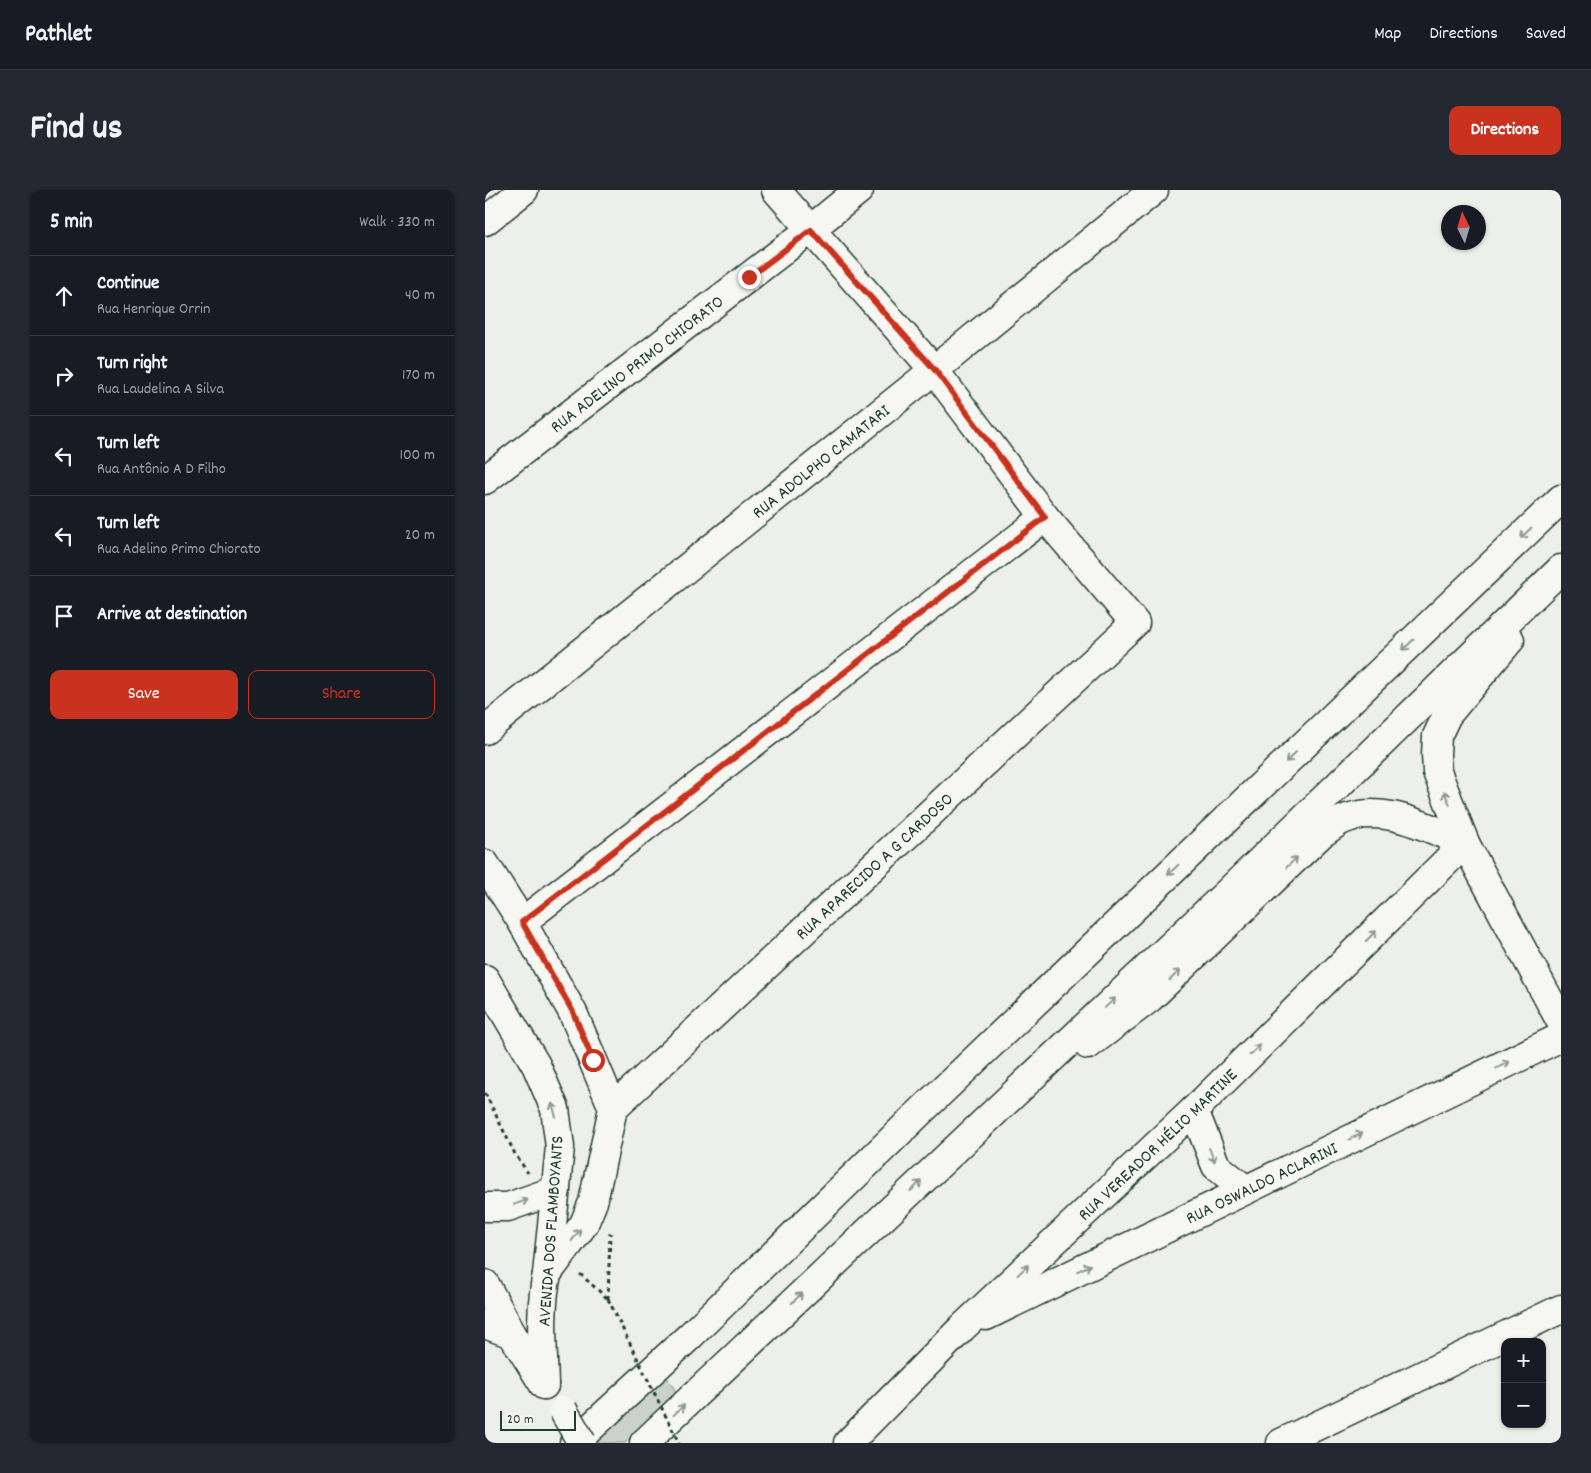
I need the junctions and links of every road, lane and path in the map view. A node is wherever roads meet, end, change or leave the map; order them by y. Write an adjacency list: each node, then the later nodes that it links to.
1 (524, 190): 5 (main road)
2 (776, 190): 6 (main road)
3 (859, 190): 6 (main road, RUA ADELINO PRIMO CHIORATO)
4 (1154, 190): 7 (main road, RUA ADOLPHO CAMATARI)
5 (485, 222)
6 (811, 230): 7 (main road); 8 (main road, RUA ADELINO PRIMO CHIORATO)
7 (935, 370): 10 (main road); 13 (main road, RUA ADOLPHO CAMATARI)
8 (485, 480)
9 (1561, 499): 34 (main road, one-way to 34)
10 (1045, 517): 16 (main road); 20 (main road, RUA APARECIDO A G CARDOSO)
11 (1561, 569): 22 (main road, one-way to 11)
12 (1561, 578): 14 (main road, one-way to 12)
13 (485, 730)
14 (1465, 843): 18 (main road); 21 (main road, RUA VEREADOR HÉLIO MARTINE, one-way to 14); 22 (main road, one-way to 14)
15 (485, 864): 16 (main road)
16 (522, 922): 20 (main road)
17 (485, 979): 23 (main road, AVENIDA DOS FLAMBOYANTS, one-way to 17)
18 (1561, 1022)
19 (1561, 1037): 24 (main road, RUA OSWALDO ACLARINI, one-way to 19)
20 (613, 1108): 26 (main road, one-way to 20)
21 (1194, 1110): 24 (main road, one-way to 24); 31 (main road, RUA VEREADOR HÉLIO MARTINE, one-way to 21)
22 (971, 1134): 36 (main road, one-way to 22)
23 (556, 1190): 25 (main road, one-way to 23); 26 (main road, AVENIDA DOS FLAMBOYANTS)
24 (1246, 1190): 31 (main road, RUA OSWALDO ACLARINI, one-way to 24)
25 (485, 1207)
26 (547, 1274): 33 (main road, AVENIDA DOS FLAMBOYANTS)
27 (485, 1284): 32 (main road, AVENIDA DOS FLAMBOYANTS)
28 (608, 1299): 37 (path, bridge)
29 (1561, 1309): 39 (main road)
30 (485, 1324): 32 (main road)
31 (962, 1328): 38 (main road, RUA VEREADOR HÉLIO MARTINE)
32 (511, 1334): 33 (main road, AVENIDA DOS FLAMBOYANTS)
33 (544, 1385): 35 (main road, bridge)
34 (575, 1443)
35 (582, 1443)
36 (644, 1443)
37 (679, 1443)
38 (847, 1443)
39 (1281, 1443)

